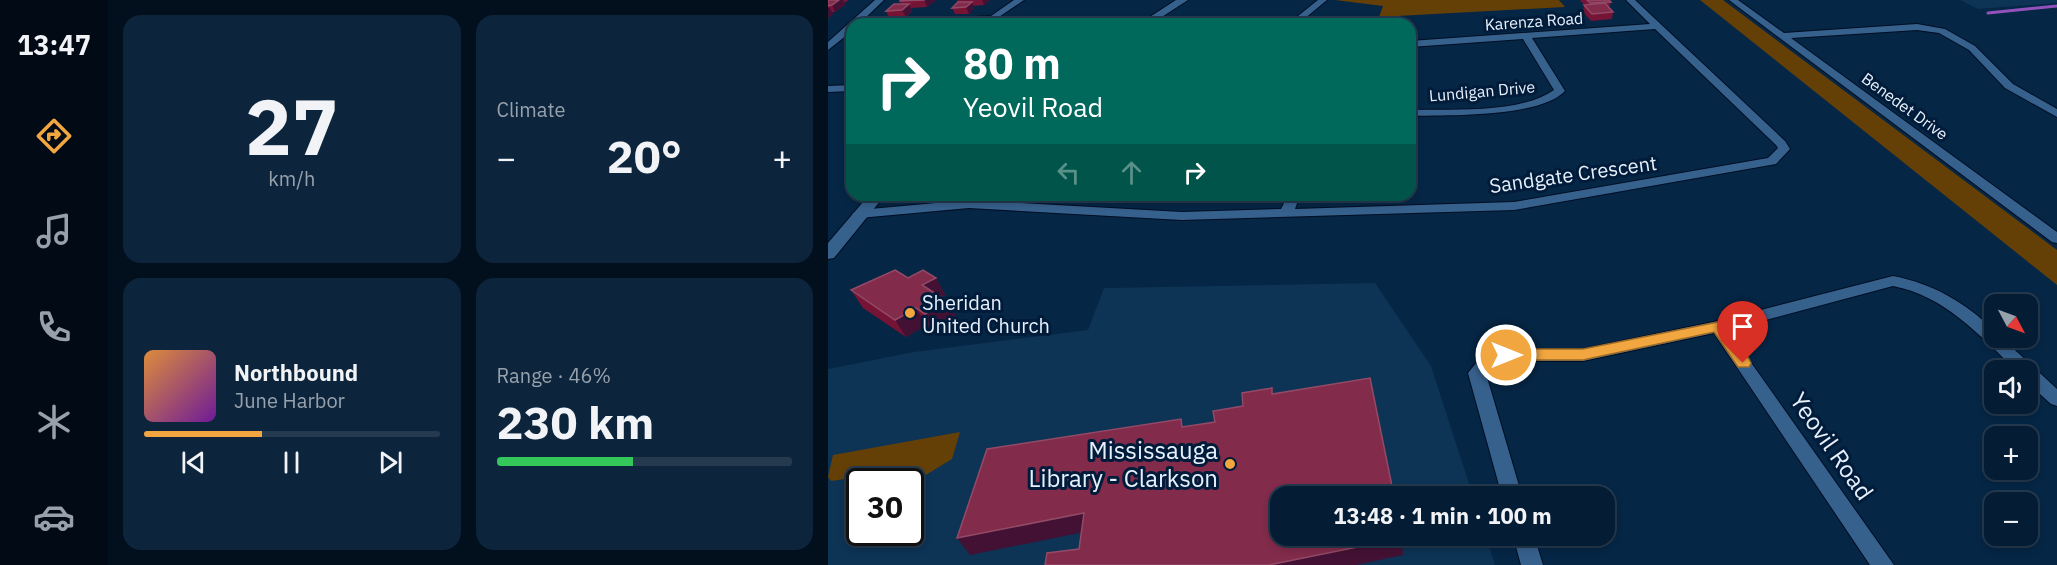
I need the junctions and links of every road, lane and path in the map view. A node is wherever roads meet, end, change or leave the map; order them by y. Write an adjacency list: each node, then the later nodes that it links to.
1 (880, 0): 7 (street)
2 (1020, 0): 8 (street)
3 (1183, 0): 9 (street)
4 (1323, 0): 10 (street)
5 (1630, 0): 11 (street, Sandgate Crescent)
6 (1733, 0): 14 (street, Benedet Drive)
7 (861, 18)
8 (993, 18)
9 (1154, 18)
10 (1300, 18)
11 (1659, 26): 13 (street, Karenza Road); 26 (street, Sandgate Crescent)
12 (846, 31): 16 (street)
13 (1526, 36): 15 (street, Karenza Road); 19 (street, Lundigan Drive)
14 (1782, 36): 20 (street); 27 (street, Benedet Drive)
15 (1416, 44)
16 (828, 47)
17 (846, 88): 18 (street)
18 (828, 89)
19 (1416, 113)
20 (2057, 114)
21 (872, 201): 25 (street)
22 (1076, 201): 24 (street)
23 (1291, 201): 26 (street)
24 (1068, 209): 25 (street, Sandgate Crescent); 26 (street, Sandgate Crescent)
25 (860, 214): 28 (street)
26 (1286, 214)
27 (2057, 238)
28 (828, 254)
29 (1718, 327): 30 (street); 33 (street); 36 (street, Yeovil Road)
30 (2014, 360)
31 (2038, 382): 32 (street)
32 (2057, 399)
33 (1509, 486)
34 (1527, 546): 35 (street)
35 (1532, 565)
36 (1883, 565)

